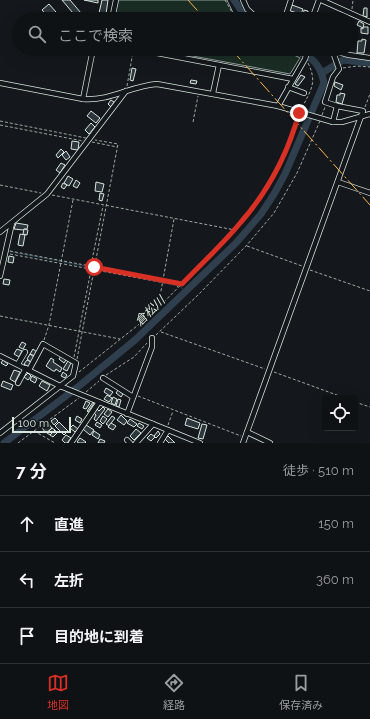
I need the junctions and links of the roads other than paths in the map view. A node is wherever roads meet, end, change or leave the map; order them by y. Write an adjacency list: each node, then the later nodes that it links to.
1 (116, 0): 5 (street)
2 (242, 0): 6 (street)
3 (291, 0): 7 (street)
4 (320, 0): 8 (street); 9 (street)
5 (113, 12)
6 (250, 12)
7 (287, 12)
8 (315, 12)
9 (346, 12)
10 (358, 17): 11 (street)
11 (370, 22)
12 (92, 56): 25 (street)
13 (172, 56): 18 (street)
14 (306, 56): 19 (street)
15 (334, 56): 27 (street)
16 (358, 56): 17 (street)
17 (370, 58)
18 (219, 65): 19 (street); 23 (street)
19 (293, 79): 21 (street)
20 (0, 83): 25 (street)
21 (288, 87): 24 (street); 26 (street)
22 (127, 90): 23 (street); 25 (street); 33 (street)
23 (213, 93): 26 (street)
24 (304, 94)
25 (83, 99)
26 (278, 106): 30 (street)
27 (337, 106): 29 (street); 30 (street)
28 (370, 114): 29 (street)
29 (362, 117): 30 (street); 31 (street)
30 (332, 122)
31 (338, 182): 32 (street); 51 (street)
32 (370, 193)
33 (12, 223): 34 (street); 35 (street)
34 (1, 232): 35 (street)
35 (9, 233): 36 (street)
36 (4, 252): 37 (street)
37 (0, 275)
38 (152, 338): 46 (street)
39 (24, 352): 41 (street)
40 (0, 357): 41 (street)
41 (18, 364): 42 (street)
42 (28, 369): 44 (street); 45 (street); 45 (street)
43 (103, 378): 46 (street)
44 (18, 383)
45 (60, 386): 47 (street); 52 (street)
46 (133, 396): 48 (street)
47 (99, 402): 48 (street); 53 (street)
48 (127, 414): 49 (street)
49 (153, 424): 50 (street); 54 (street)
50 (168, 428): 55 (street); 56 (street)
51 (247, 432): 57 (street); 58 (street)
52 (0, 433)
53 (70, 443)
54 (136, 443)
55 (160, 443)
56 (200, 443)
57 (243, 443)
58 (270, 443)

